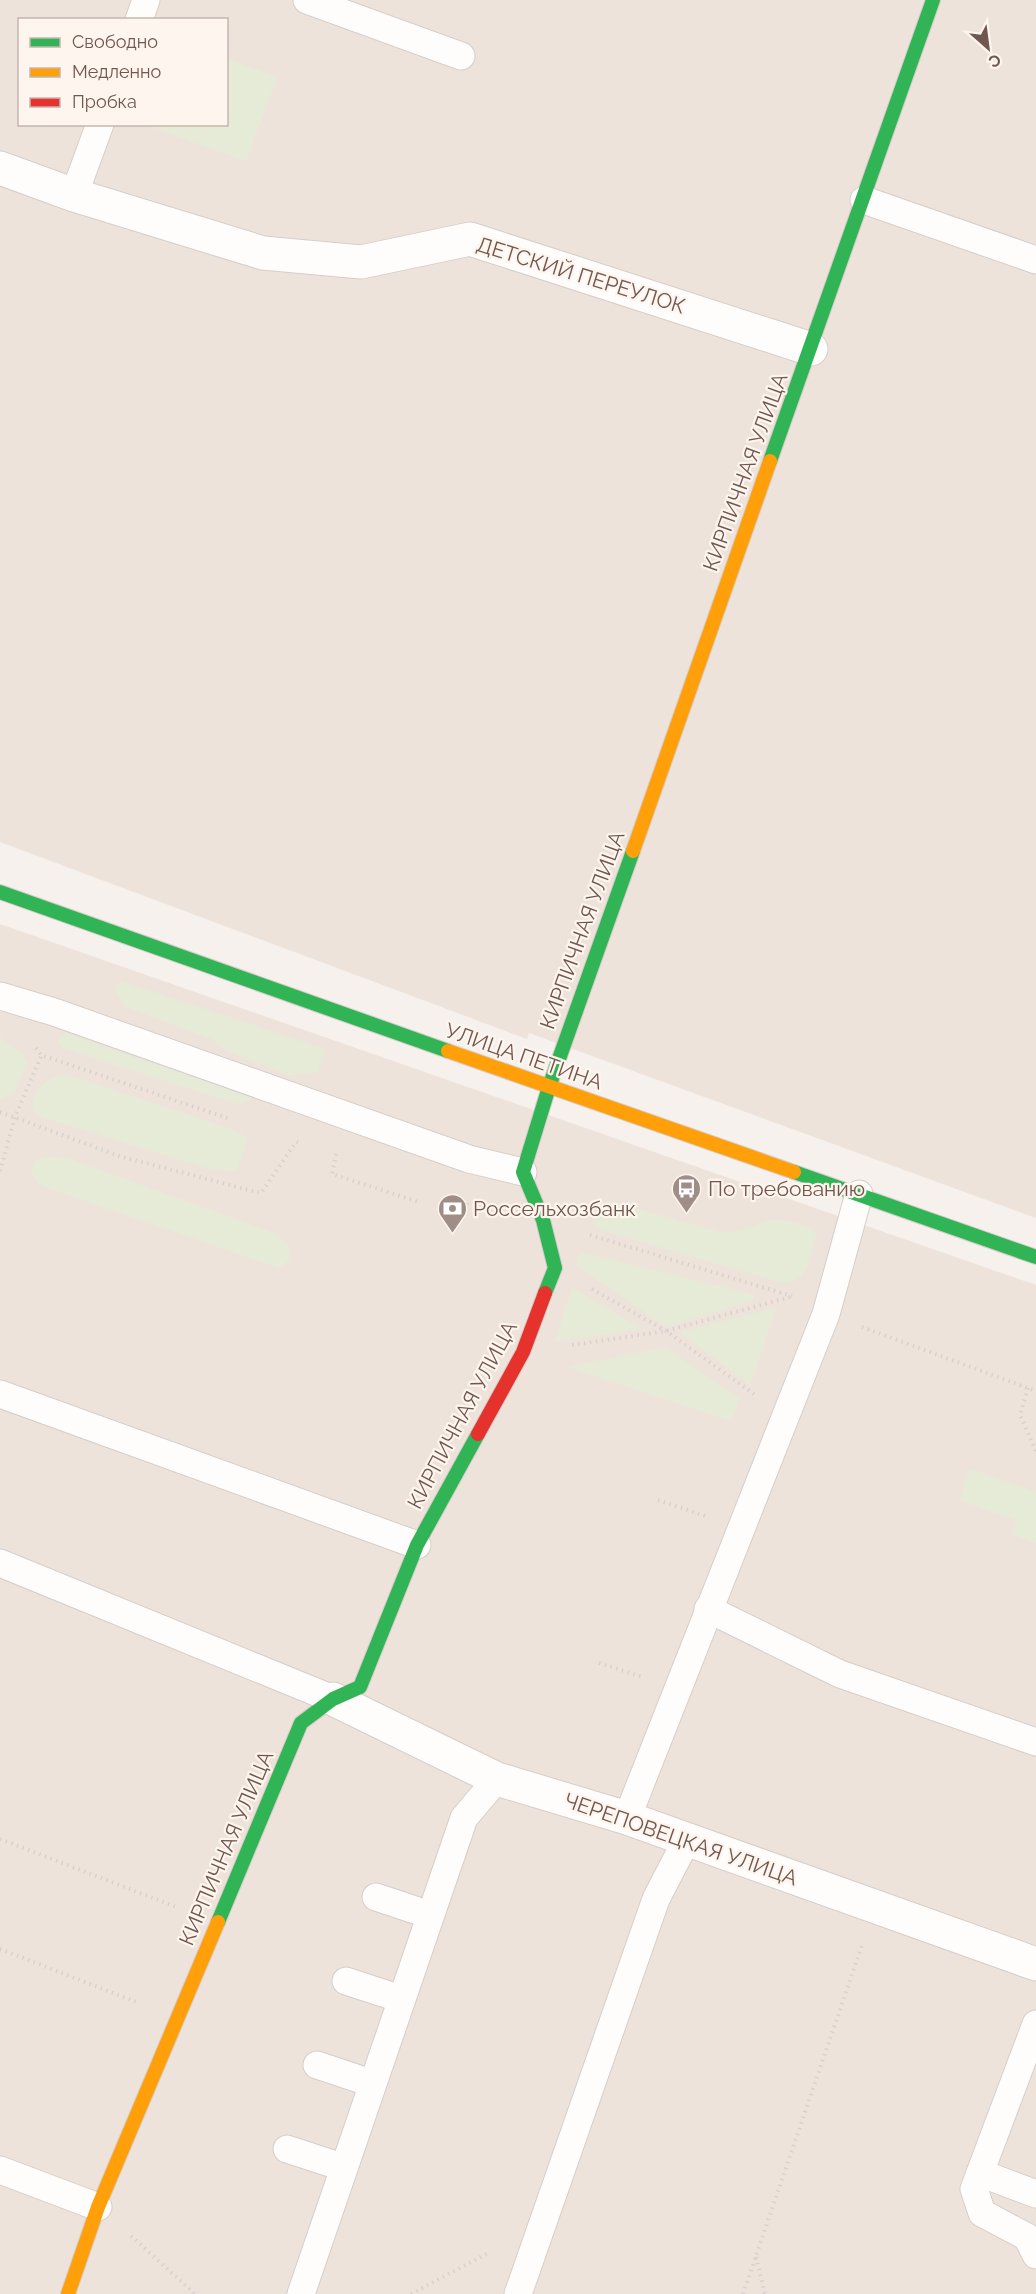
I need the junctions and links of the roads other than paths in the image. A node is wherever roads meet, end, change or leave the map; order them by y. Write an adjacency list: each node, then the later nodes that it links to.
1 (146, 0): 4 (lane)
2 (307, 0): 5 (lane)
3 (933, 0): 9 (street, КИРПИЧНАЯ УЛИЦА)
4 (140, 18)
5 (461, 56)
6 (99, 126): 8 (lane)
7 (0, 168): 8 (street, ДЕТСКИЙ ПЕРЕУЛОК)
8 (74, 195): 11 (street, ДЕТСКИЙ ПЕРЕУЛОК)
9 (864, 200): 10 (lane); 11 (street, КИРПИЧНАЯ УЛИЦА)
10 (1036, 260)
11 (811, 349): 14 (street, КИРПИЧНАЯ УЛИЦА)
12 (0, 891): 14 (street, УЛИЦА ПЕТИНА)
13 (0, 996): 15 (lane)
14 (549, 1087): 15 (street, КИРПИЧНАЯ УЛИЦА); 16 (street, УЛИЦА ПЕТИНА)
15 (523, 1172): 19 (street, КИРПИЧНАЯ УЛИЦА)
16 (859, 1194): 17 (street, УЛИЦА ПЕТИНА); 21 (lane)
17 (1036, 1257)
18 (0, 1394): 19 (lane)
19 (417, 1545): 22 (street, КИРПИЧНАЯ УЛИЦА)
20 (0, 1563): 22 (lane)
21 (708, 1609): 23 (lane); 25 (lane)
22 (333, 1699): 24 (street, ЧЕРЕПОВЕЦКАЯ УЛИЦА); 40 (street, КИРПИЧНАЯ УЛИЦА)
23 (1036, 1742)
24 (497, 1779): 25 (street, ЧЕРЕПОВЕЦКАЯ УЛИЦА); 28 (lane)
25 (627, 1818): 26 (street, ЧЕРЕПОВЕЦКАЯ УЛИЦА)
26 (686, 1841): 29 (street, ЧЕРЕПОВЕЦКАЯ УЛИЦА); 44 (lane)
27 (376, 1897): 28 (lane)
28 (430, 1915): 31 (lane)
29 (1036, 1964)
30 (346, 1982): 31 (lane)
31 (401, 1999): 34 (lane)
32 (1036, 2024): 38 (lane)
33 (317, 2065): 34 (lane)
34 (371, 2084): 36 (lane)
35 (287, 2149): 36 (lane)
36 (342, 2167): 43 (lane)
37 (0, 2170): 40 (lane)
38 (980, 2173): 39 (lane); 41 (lane)
39 (1036, 2194)
40 (98, 2207): 42 (street, КИРПИЧНАЯ УЛИЦА)
41 (1036, 2255)
42 (68, 2294)
43 (301, 2294)
44 (518, 2294)

